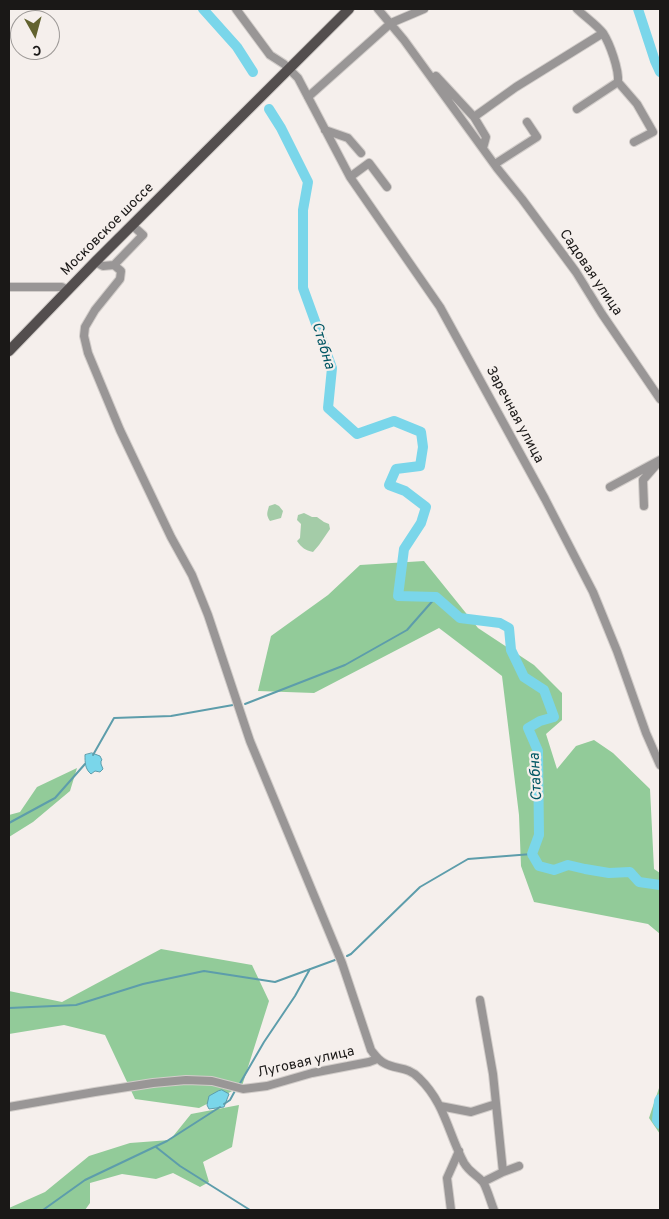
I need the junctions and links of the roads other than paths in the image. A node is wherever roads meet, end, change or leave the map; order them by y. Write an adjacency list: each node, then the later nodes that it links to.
1 (236, 9): 9 (street, Заречная улица)
2 (349, 9): 9 (main road)
3 (378, 9): 6 (street, Садовая улица)
4 (424, 9): 6 (street)
5 (577, 9): 7 (street)
6 (391, 23): 8 (street, Садовая улица); 11 (street)
7 (602, 33): 10 (street); 13 (street)
8 (426, 70): 13 (street); 17 (street, Садовая улица)
9 (286, 72): 11 (street, Заречная улица); 22 (main road, Московское шоссе)
10 (618, 82): 12 (street); 16 (street)
11 (308, 98): 15 (street, Заречная улица)
12 (577, 109)
13 (474, 117): 17 (street)
14 (527, 122): 19 (street)
15 (325, 130): 18 (street); 20 (street, Заречная улица)
16 (634, 142)
17 (483, 148): 19 (street, Садовая улица)
18 (361, 153)
19 (495, 164): 28 (street, Садовая улица)
20 (350, 177): 21 (street); 32 (street, Заречная улица)
21 (387, 187)
22 (132, 225): 23 (main road, Московское шоссе); 24 (street)
23 (95, 262): 24 (street); 26 (main road, Московское шоссе)
24 (114, 265): 34 (street)
25 (9, 287): 26 (street)
26 (68, 290): 27 (main road, Московское шоссе)
27 (9, 351)
28 (660, 399)
29 (660, 460): 30 (street); 31 (street)
30 (610, 488)
31 (644, 506)
32 (660, 764)
33 (480, 1000): 35 (street)
34 (377, 1058): 36 (street); 37 (street, Луговая улица)
35 (496, 1104): 36 (street); 40 (street)
36 (440, 1106): 38 (street)
37 (9, 1107)
38 (459, 1151): 41 (street); 42 (street)
39 (519, 1166): 40 (street)
40 (503, 1172): 41 (street)
41 (483, 1182): 43 (street)
42 (451, 1210)
43 (494, 1210)

